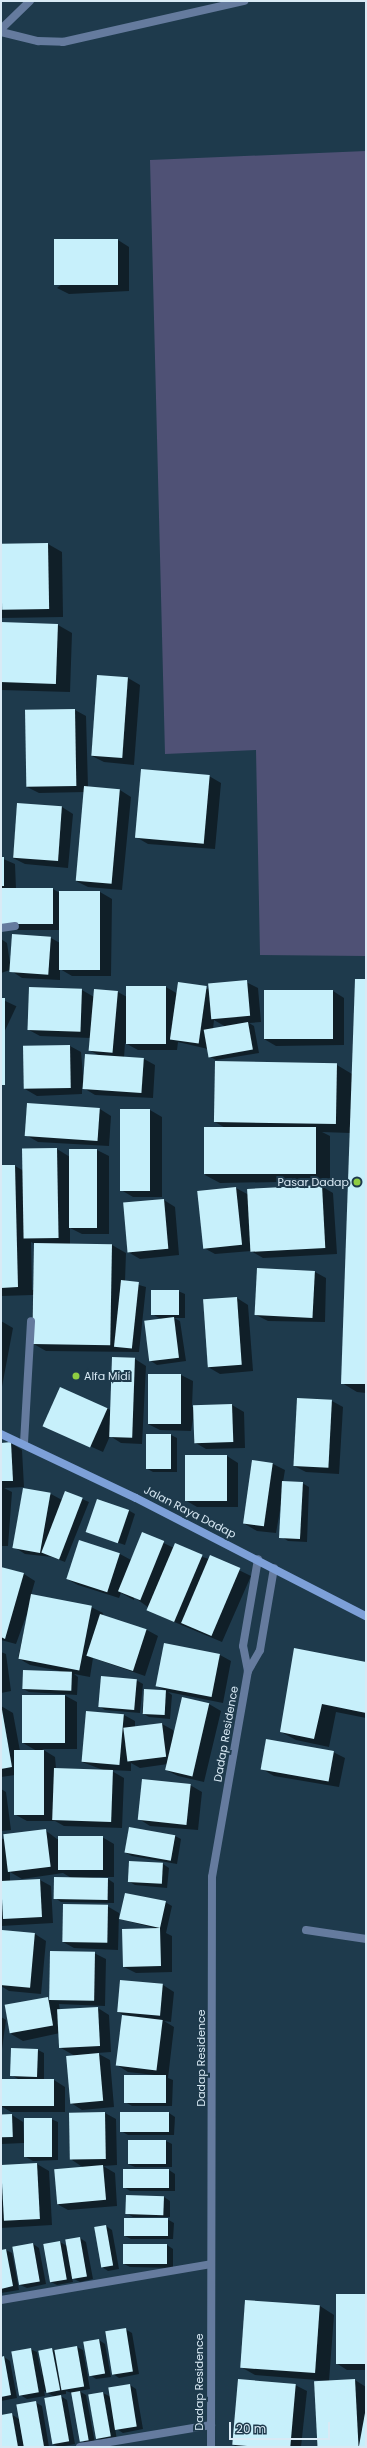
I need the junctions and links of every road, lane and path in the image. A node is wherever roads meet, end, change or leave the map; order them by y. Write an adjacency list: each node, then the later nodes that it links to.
1 (30, 1): 3 (street)
2 (244, 1): 3 (street)
3 (1, 30)
4 (15, 926): 5 (street)
5 (1, 928)
6 (31, 1321): 8 (street)
7 (1, 1434): 8 (main road, Jalan Raya Dadap)
8 (24, 1443): 9 (main road, Jalan Raya Dadap)
9 (258, 1559): 10 (main road, Jalan Raya Dadap); 12 (street, Dadap Residence)
10 (274, 1568): 11 (main road, Jalan Raya Dadap); 12 (street, Dadap Residence)
11 (366, 1616)
12 (248, 1671): 15 (street, Dadap Residence)
13 (306, 1930): 14 (street)
14 (366, 1939)
15 (211, 2264): 16 (street); 17 (street, Dadap Residence)
16 (1, 2300)
17 (211, 2425): 18 (street); 19 (street, Dadap Residence)
18 (80, 2447)
19 (211, 2447)

